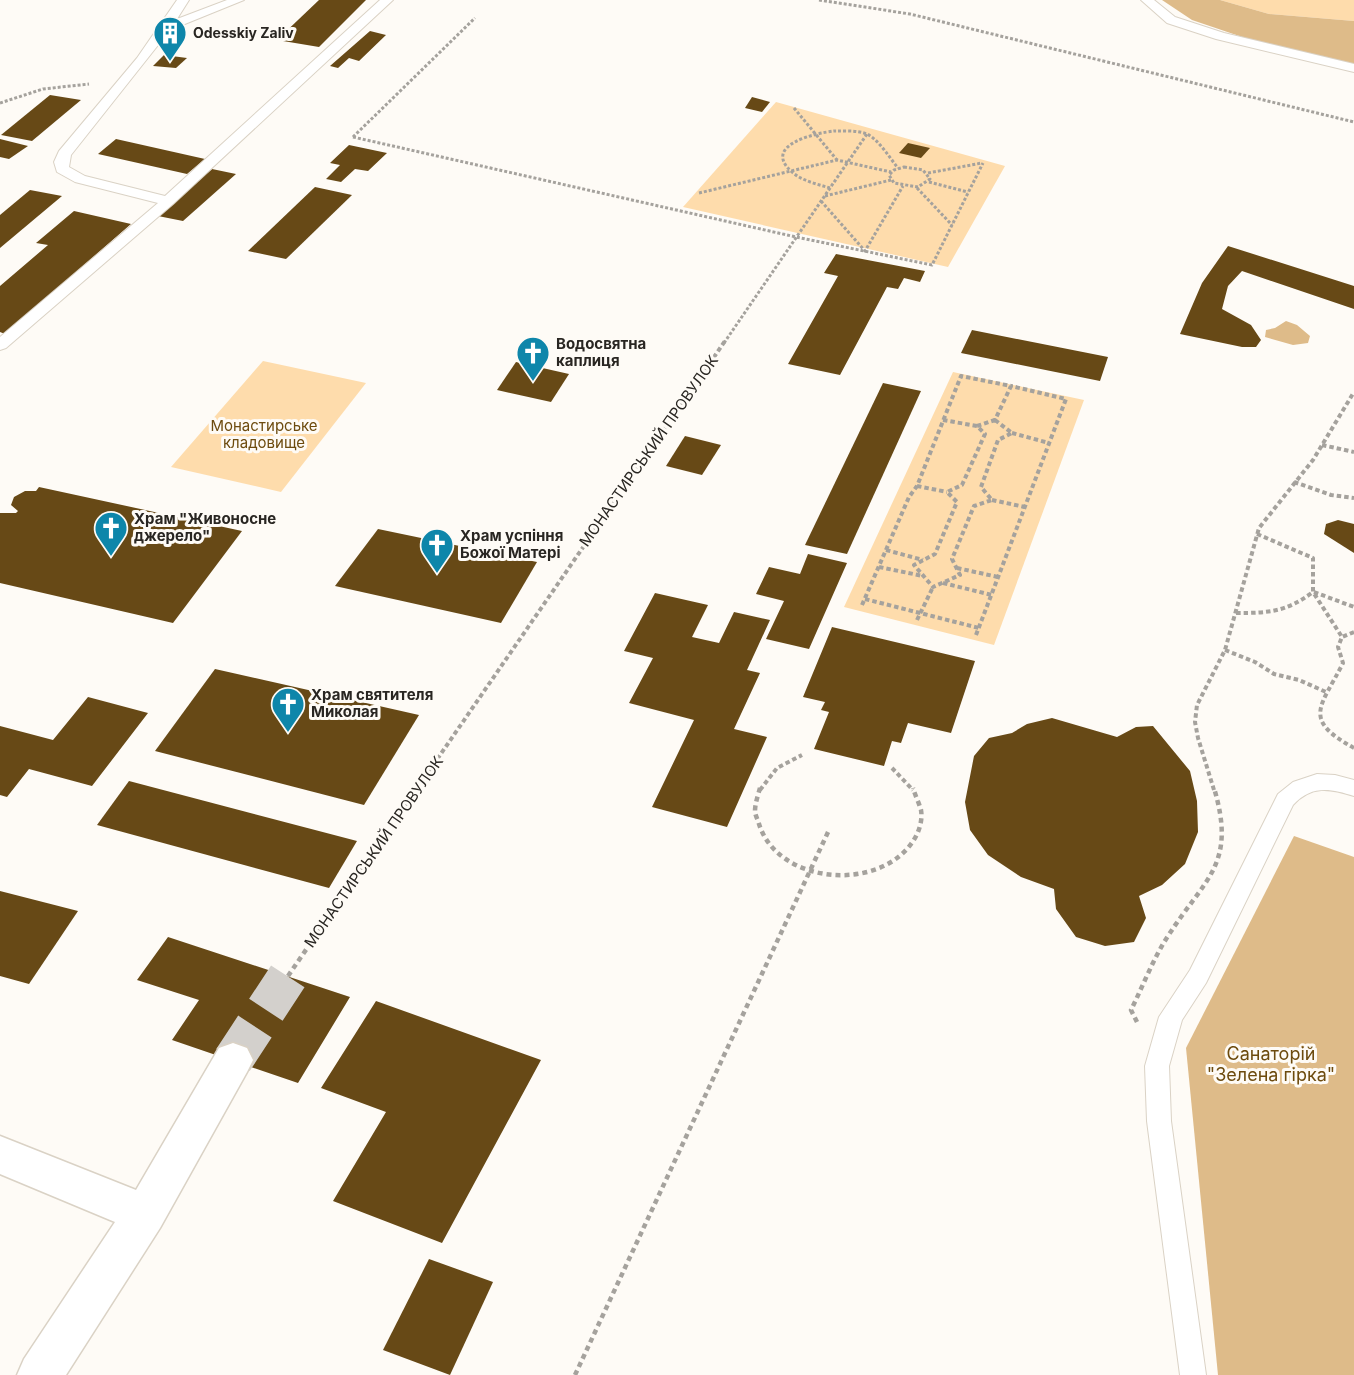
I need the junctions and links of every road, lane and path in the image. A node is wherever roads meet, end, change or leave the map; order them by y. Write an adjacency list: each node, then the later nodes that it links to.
1 (183, 0): 7 (lane)
2 (238, 0): 7 (lane)
3 (387, 0): 29 (lane)
4 (819, 0): 12 (path)
5 (1147, 0): 8 (lane)
6 (475, 18): 32 (path)
7 (167, 27): 9 (lane)
8 (1354, 68)
9 (123, 83): 10 (path); 29 (lane)
10 (0, 103)
11 (794, 108): 13 (path)
12 (1354, 122)
13 (815, 133): 14 (path); 15 (path); 18 (path)
14 (867, 134): 16 (path, МОНАСТИРСЬКИЙ ПРОВУЛОК); 17 (path)
15 (837, 160): 16 (path); 18 (path)
16 (848, 162): 19 (path); 25 (path, МОНАСТИРСЬКИЙ ПРОВУЛОК)
17 (898, 168): 19 (path); 20 (path)
18 (789, 171): 25 (path); 27 (path)
19 (891, 172): 21 (path)
20 (928, 172): 22 (path); 26 (path)
21 (891, 180): 23 (path); 28 (path)
22 (929, 182): 24 (path); 26 (path)
23 (903, 186): 24 (path); 33 (path)
24 (916, 187): 31 (path)
25 (830, 188): 28 (path, МОНАСТИРСЬКИЙ ПРОВУЛОК)
26 (968, 192): 31 (path)
27 (699, 193)
28 (824, 196): 30 (path, МОНАСТИРСЬКИЙ ПРОВУЛОК)
29 (168, 201): 34 (lane)
30 (821, 201): 32 (path, МОНАСТИРСЬКИЙ ПРОВУЛОК); 33 (path)
31 (952, 225): 33 (path)
32 (796, 237): 33 (path); 79 (path, МОНАСТИРСЬКИЙ ПРОВУЛОК)
33 (865, 251)
34 (0, 345)
35 (1011, 386): 37 (path); 38 (path); 41 (path)
36 (1354, 393): 42 (path)
37 (943, 420): 39 (path); 45 (path)
38 (995, 420): 39 (path); 40 (path)
39 (977, 426): 46 (path)
40 (1012, 433): 41 (path); 48 (path)
41 (1049, 443): 49 (path)
42 (1322, 445): 43 (path); 44 (path)
43 (1354, 452)
44 (1294, 482): 47 (path); 50 (path)
45 (917, 486): 46 (path); 51 (path)
46 (946, 492): 52 (path)
47 (1354, 498)
48 (992, 500): 49 (path); 54 (path)
49 (1025, 507): 56 (path)
50 (1257, 534): 59 (path); 65 (path)
51 (886, 550): 52 (path); 53 (path)
52 (924, 560): 55 (path)
53 (879, 567): 55 (path); 61 (path)
54 (957, 568): 56 (path); 57 (path)
55 (923, 576): 58 (path)
56 (998, 577): 60 (path)
57 (943, 583): 58 (path); 60 (path)
58 (933, 587): 64 (path)
59 (1313, 592): 63 (path); 65 (path); 70 (path)
60 (992, 595): 67 (path)
61 (865, 599): 62 (path); 64 (path)
62 (862, 605)
63 (1354, 607)
64 (921, 612): 66 (path); 67 (path)
65 (1235, 613): 71 (path)
66 (917, 620)
67 (979, 628): 69 (path)
68 (1354, 632): 70 (path)
69 (976, 635)
70 (1342, 637): 72 (path)
71 (1225, 650): 72 (path); 81 (path)
72 (1326, 692): 73 (path)
73 (1354, 748)
74 (802, 755): 78 (path)
75 (891, 768): 78 (path)
76 (1354, 788): 81 (lane)
77 (829, 830): 78 (path)
78 (810, 871): 85 (path)
79 (288, 976)
80 (233, 1060): 83 (street)
81 (1158, 1066): 86 (lane)
82 (0, 1155): 83 (street)
83 (145, 1214): 84 (street)
84 (39, 1375)
85 (575, 1375)
86 (1193, 1375)

